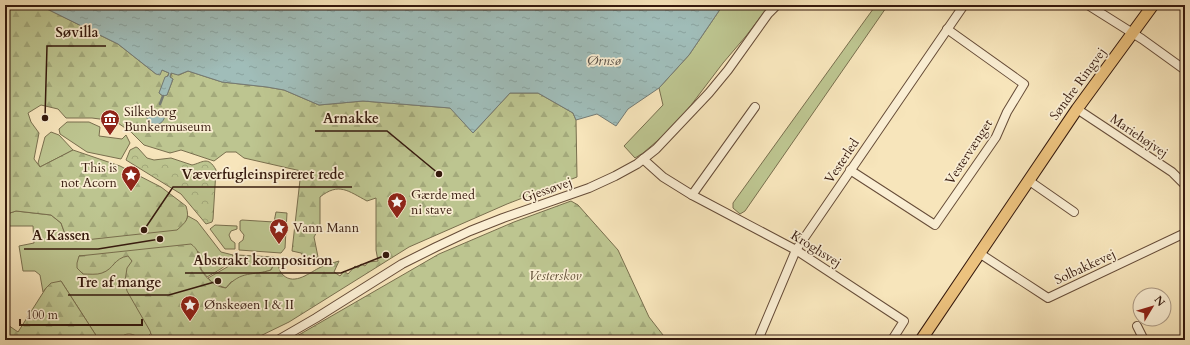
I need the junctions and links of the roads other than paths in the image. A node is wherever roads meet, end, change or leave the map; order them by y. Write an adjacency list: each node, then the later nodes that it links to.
1 (777, 5): 10 (street, Gjessøvej)
2 (964, 5): 5 (street, Vesterled)
3 (1088, 5): 6 (street)
4 (1153, 5): 6 (main road, Søndre Ringvej)
5 (947, 29): 11 (street, Vesterled); 11 (street, Vestervænget)
6 (1132, 32): 7 (street); 9 (main road, Søndre Ringvej)
7 (1185, 70)
8 (755, 107): 14 (street)
9 (1077, 109): 12 (main road, Søndre Ringvej); 13 (street, Mariehøjvej)
10 (643, 159): 14 (street, Kroghsvej); 20 (street, Gjessøvej)
11 (850, 170): 17 (street, Vesterled)
12 (1028, 180): 15 (street); 18 (main road, Søndre Ringvej)
13 (1185, 185)
14 (692, 194): 17 (street, Kroghsvej)
15 (1074, 212)
16 (1185, 234): 18 (street, Solbakkevej)
17 (796, 250): 21 (street, Vesterled); 22 (street, Kroghsvej)
18 (978, 254): 23 (main road, Søndre Ringvej)
19 (1138, 327): 24 (street)
20 (278, 340)
21 (758, 340)
22 (892, 340)
23 (921, 340)
24 (1144, 340)

